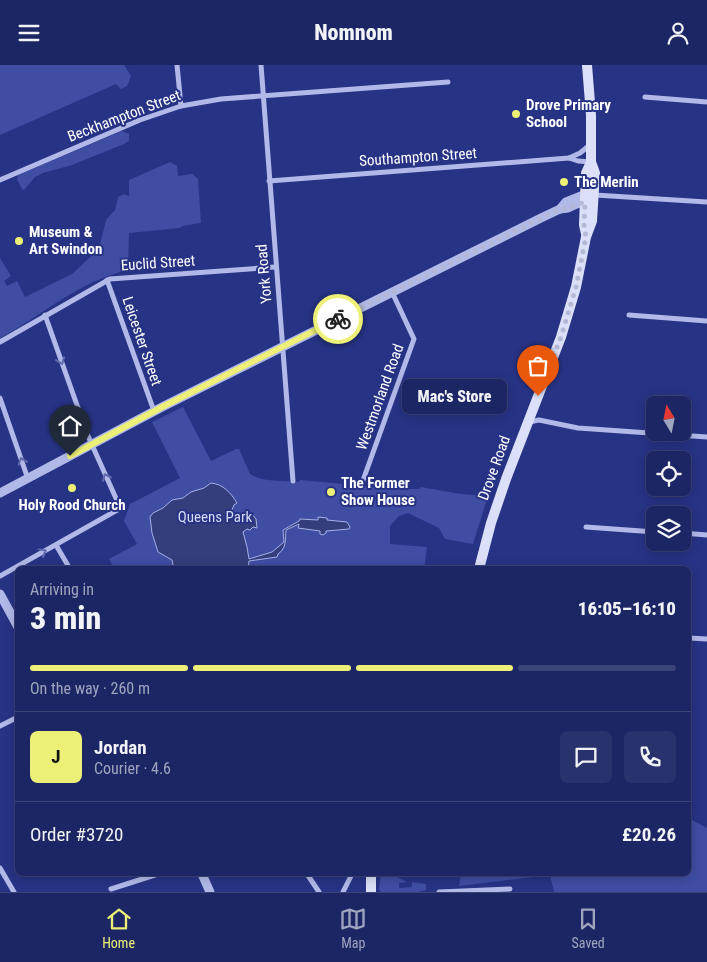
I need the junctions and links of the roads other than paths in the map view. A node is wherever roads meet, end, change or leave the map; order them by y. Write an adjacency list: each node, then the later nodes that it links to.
1 (177, 65): 8 (street)
2 (260, 65): 5 (street, York Road)
3 (588, 65): 9 (main road, Drove Road)
4 (448, 82): 5 (street, Beckhampton Street)
5 (263, 96): 8 (street, Beckhampton Street); 13 (street, York Road)
6 (645, 97): 7 (street)
7 (707, 102)
8 (181, 106): 12 (street, Beckhampton Street)
9 (592, 143): 10 (street, Southampton Street); 11 (main road, Drove Road)
10 (568, 158): 11 (street, Southampton Street); 13 (street, Southampton Street)
11 (591, 162): 14 (main road, Drove Road)
12 (0, 180)
13 (269, 181): 16 (street, York Road)
14 (589, 197): 15 (street); 18 (street); 26 (main road, Drove Road)
15 (707, 202)
16 (275, 267): 17 (street, Euclid Street); 23 (street, York Road)
17 (107, 280): 19 (street, Euclid Street); 25 (street, Leicester Street)
18 (392, 292): 23 (street); 31 (street, Westmorland Road)
19 (45, 315): 22 (street, Euclid Street); 28 (street, one-way to 28)
20 (629, 315): 21 (street)
21 (707, 321)
22 (0, 342)
23 (282, 347): 25 (street); 30 (street, York Road)
24 (0, 398): 29 (street, one-way to 24)
25 (154, 411): 28 (street)
26 (528, 423): 27 (street); 40 (main road, Drove Road)
27 (707, 437)
28 (91, 445): 29 (street); 37 (street, one-way to 28)
29 (28, 479): 32 (street)
30 (293, 481)
31 (362, 483)
32 (0, 493)
33 (586, 527): 34 (street)
34 (646, 530)
35 (691, 534): 36 (street)
36 (707, 535)
37 (56, 545): 38 (street, one-way to 37); 39 (street)
38 (17, 566)
39 (68, 566)
40 (480, 566)
41 (15, 567): 42 (street, one-way to 41)
42 (0, 575)
43 (0, 594): 44 (street)
44 (15, 622)
45 (691, 638): 46 (street)
46 (707, 639)
47 (15, 718): 48 (street)
48 (0, 726)
49 (0, 868): 58 (street)
50 (152, 876): 55 (street)
51 (203, 876): 59 (street)
52 (308, 876): 60 (street)
53 (351, 876): 61 (street)
54 (370, 876): 62 (main road)
55 (111, 889)
56 (510, 889): 57 (street)
57 (499, 891): 63 (street)
58 (14, 892)
59 (210, 892)
60 (319, 892)
61 (344, 892)
62 (371, 892)
63 (439, 892)

